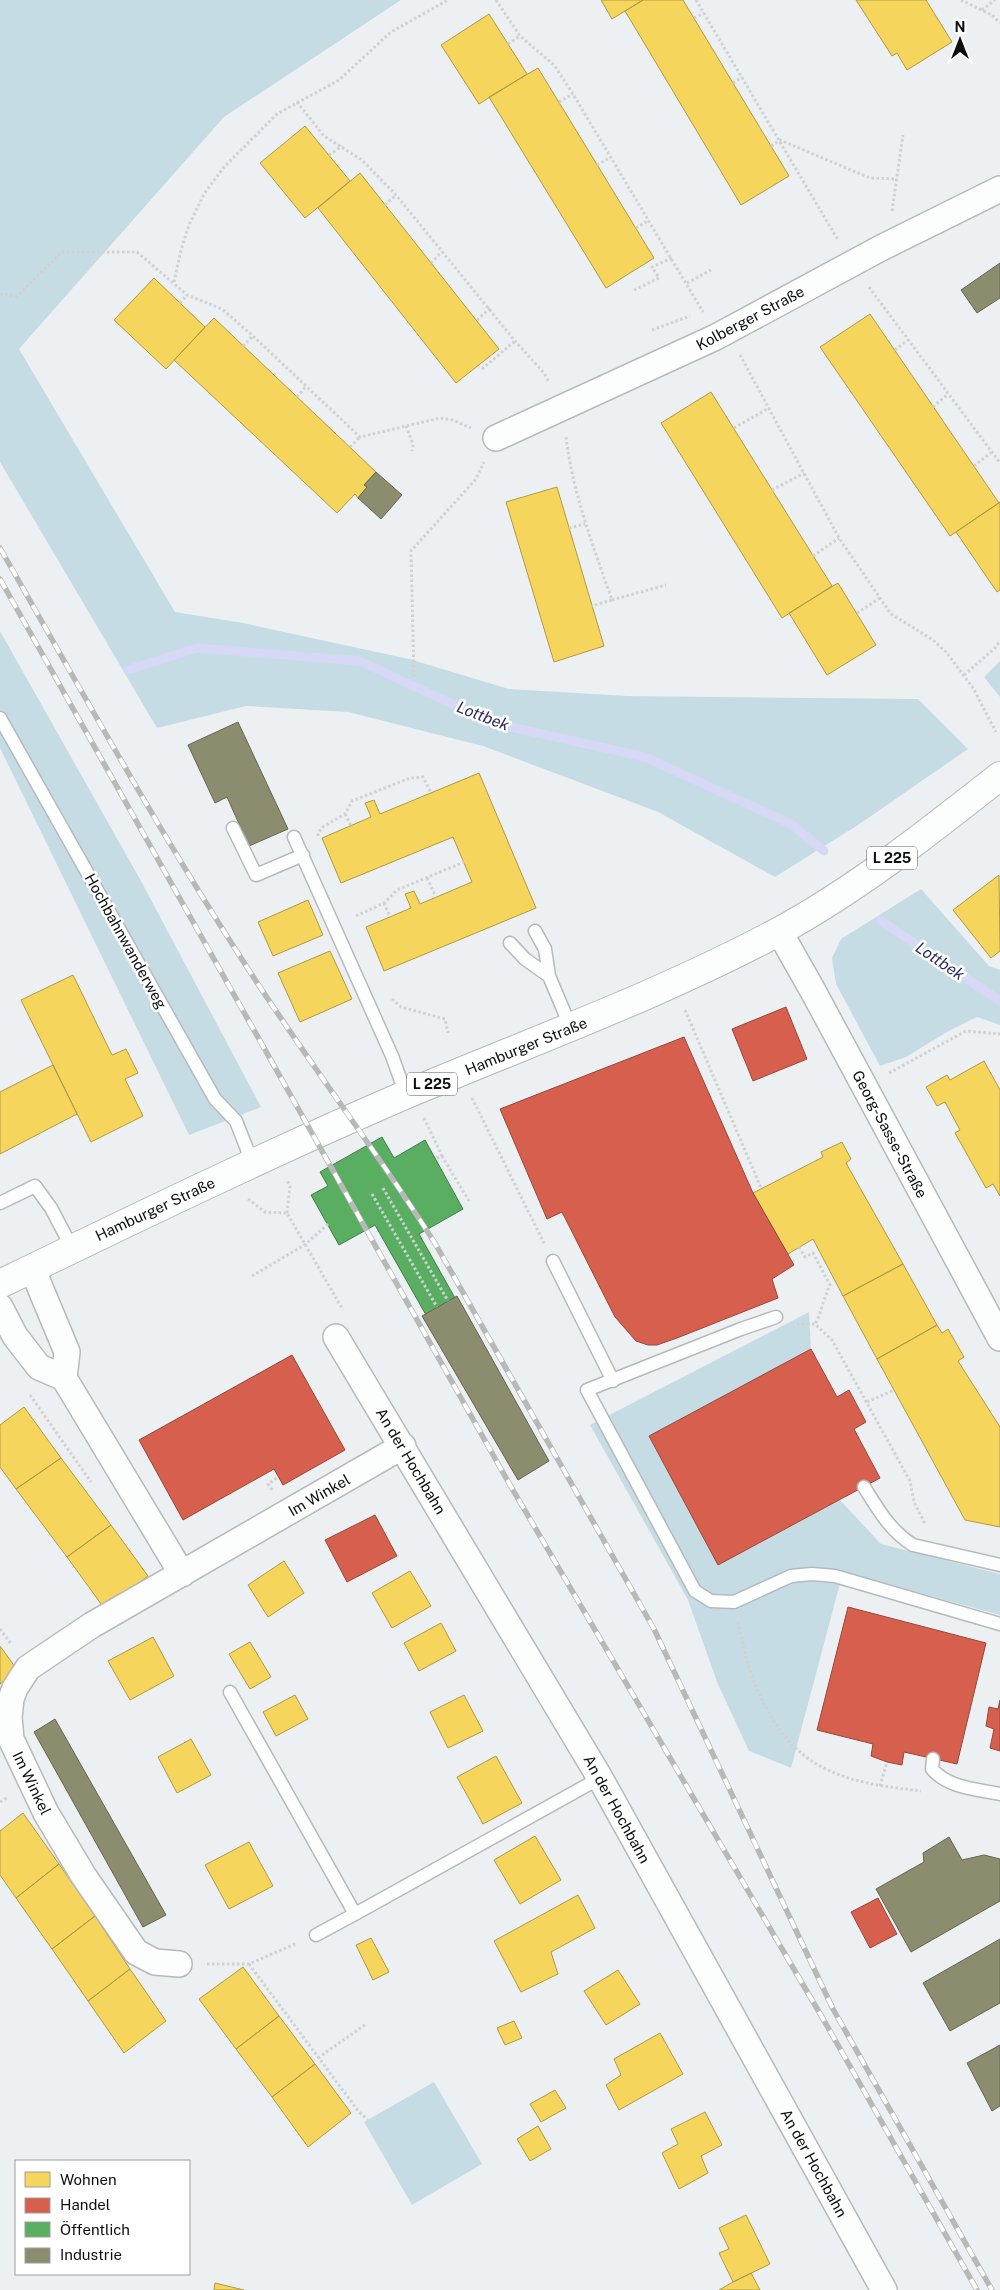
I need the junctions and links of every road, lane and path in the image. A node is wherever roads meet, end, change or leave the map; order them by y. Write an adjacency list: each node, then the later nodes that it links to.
1 (448, 0): 14 (path)
2 (496, 0): 9 (path)
3 (960, 0): 5 (path)
4 (995, 0): 5 (path)
5 (982, 10): 8 (path)
6 (704, 13): 7 (path)
7 (694, 18)
8 (1000, 23)
9 (520, 36): 10 (path); 13 (path)
10 (508, 44)
11 (742, 77): 12 (path)
12 (733, 83)
13 (572, 94): 15 (path); 20 (path)
14 (297, 102): 17 (path); 33 (path)
15 (559, 102)
16 (903, 135): 22 (path)
17 (342, 146): 19 (path); 24 (path)
18 (771, 146): 22 (path)
19 (329, 155)
20 (611, 157): 21 (path); 26 (path)
21 (597, 165)
22 (897, 179): 28 (path)
23 (1000, 188): 28 (street, Kolberger Straße)
24 (396, 195): 25 (path); 29 (path)
25 (385, 204)
26 (649, 220): 27 (path); 30 (path)
27 (636, 228)
28 (881, 248): 43 (street, Kolberger Straße)
29 (442, 252): 31 (path); 39 (path)
30 (672, 258): 34 (path); 35 (path)
31 (431, 263)
32 (711, 270): 34 (path)
33 (174, 282): 36 (path); 37 (path)
34 (687, 283): 40 (path)
35 (634, 290)
36 (0, 294)
37 (187, 295): 38 (path); 44 (path)
38 (180, 303)
39 (490, 308): 41 (path); 46 (path)
40 (702, 311): 42 (path); 43 (path)
41 (477, 320)
42 (652, 330)
43 (722, 334): 54 (street, Kolberger Straße); 55 (path)
44 (253, 336): 47 (path); 50 (path)
45 (908, 340): 48 (path)
46 (515, 341): 49 (path); 54 (path)
47 (243, 346)
48 (895, 350)
49 (482, 369)
50 (306, 386): 52 (path); 58 (path)
51 (948, 394): 53 (path)
52 (297, 397)
53 (933, 407)
54 (563, 408): 59 (street, Kolberger Straße); 66 (path)
55 (768, 408): 57 (path); 64 (path)
56 (406, 426): 58 (path); 59 (path); 61 (path)
57 (734, 428)
58 (360, 437): 60 (path)
59 (496, 438): 77 (path)
60 (350, 447)
61 (412, 451)
62 (992, 452): 63 (path)
63 (974, 466)
64 (804, 473): 65 (path); 68 (path)
65 (772, 490)
66 (585, 524): 67 (path); 72 (path)
67 (569, 528)
68 (838, 538): 69 (path); 71 (path)
69 (813, 556)
70 (666, 585): 72 (path)
71 (880, 598): 74 (path); 76 (path)
72 (612, 600): 73 (path)
73 (592, 606)
74 (857, 613)
75 (1000, 641): 76 (path)
76 (964, 675): 79 (path)
77 (414, 678)
78 (0, 718): 110 (lane, Hochbahnwanderweg)
79 (996, 732)
80 (1000, 776): 97 (main road, Hamburger Straße / L 225)
81 (431, 793): 82 (path)
82 (345, 814): 83 (path); 86 (path)
83 (351, 826)
84 (233, 828): 87 (lane)
85 (294, 837): 87 (lane)
86 (319, 842)
87 (303, 855): 107 (lane)
88 (464, 862): 89 (path)
89 (427, 878): 90 (path); 91 (path)
90 (436, 897)
91 (384, 903): 93 (path); 94 (path)
92 (351, 910): 93 (path)
93 (356, 916): 95 (path)
94 (390, 918)
95 (359, 924)
96 (535, 931): 99 (lane)
97 (779, 931): 102 (main road, Hamburger Straße / L 225); 106 (street, Georg-Sasse-Straße)
98 (510, 943): 99 (lane)
99 (549, 976): 102 (lane)
100 (390, 997): 103 (path)
101 (685, 1010): 113 (path)
102 (571, 1028): 105 (main road, Hamburger Straße / L 225)
103 (448, 1033)
104 (1000, 1034): 106 (path)
105 (459, 1073): 107 (main road, Hamburger Straße / L 225); 123 (path)
106 (866, 1089): 135 (street, Georg-Sasse-Straße)
107 (414, 1104): 108 (path); 110 (main road, Hamburger Straße / L 225)
108 (442, 1156): 109 (path); 116 (path)
109 (435, 1158)
110 (252, 1162): 122 (main road, Hamburger Straße / L 225)
111 (285, 1178): 118 (path)
112 (383, 1188): 128 (path)
113 (762, 1190)
114 (372, 1194): 129 (path)
115 (248, 1199): 118 (path)
116 (469, 1201)
117 (0, 1203): 122 (lane)
118 (287, 1214): 120 (path)
119 (328, 1224): 120 (path)
120 (306, 1244): 125 (path); 126 (path)
121 (799, 1247): 133 (path)
122 (72, 1248): 124 (main road, Hamburger Straße / L 225)
123 (553, 1261): 137 (lane)
124 (32, 1268): 127 (main road, Hamburger Straße / L 225); 136 (street)
125 (252, 1276)
126 (326, 1282)
127 (0, 1284)
128 (448, 1301)
129 (437, 1306)
130 (0, 1307): 136 (street)
131 (776, 1317): 137 (lane)
132 (796, 1324): 133 (path)
133 (815, 1324): 140 (path)
134 (336, 1336): 141 (street, An der Hochbahn)
135 (1000, 1338)
136 (64, 1378): 148 (street)
137 (613, 1381): 149 (lane)
138 (26, 1389): 143 (path)
139 (894, 1390): 140 (path)
140 (867, 1402): 146 (path)
141 (403, 1446): 148 (street, Im Winkel); 154 (street, An der Hochbahn)
142 (278, 1477): 144 (path)
143 (92, 1483)
144 (268, 1484)
145 (864, 1487): 146 (lane)
146 (936, 1549): 147 (lane)
147 (1000, 1565)
148 (182, 1574): 160 (street, Im Winkel)
149 (734, 1602): 150 (lane); 156 (path)
150 (1000, 1624)
151 (230, 1692): 158 (lane)
152 (933, 1759): 155 (lane)
153 (886, 1762): 156 (path)
154 (600, 1778): 158 (lane); 165 (street, An der Hochbahn)
155 (954, 1784): 156 (path); 157 (lane)
156 (880, 1786)
157 (1000, 1794)
158 (356, 1914): 159 (lane)
159 (316, 1935): 161 (path)
160 (179, 1964): 161 (path)
161 (249, 1964): 163 (path)
162 (366, 2024): 163 (path)
163 (318, 2058): 164 (path)
164 (368, 2120)
165 (884, 2290)

